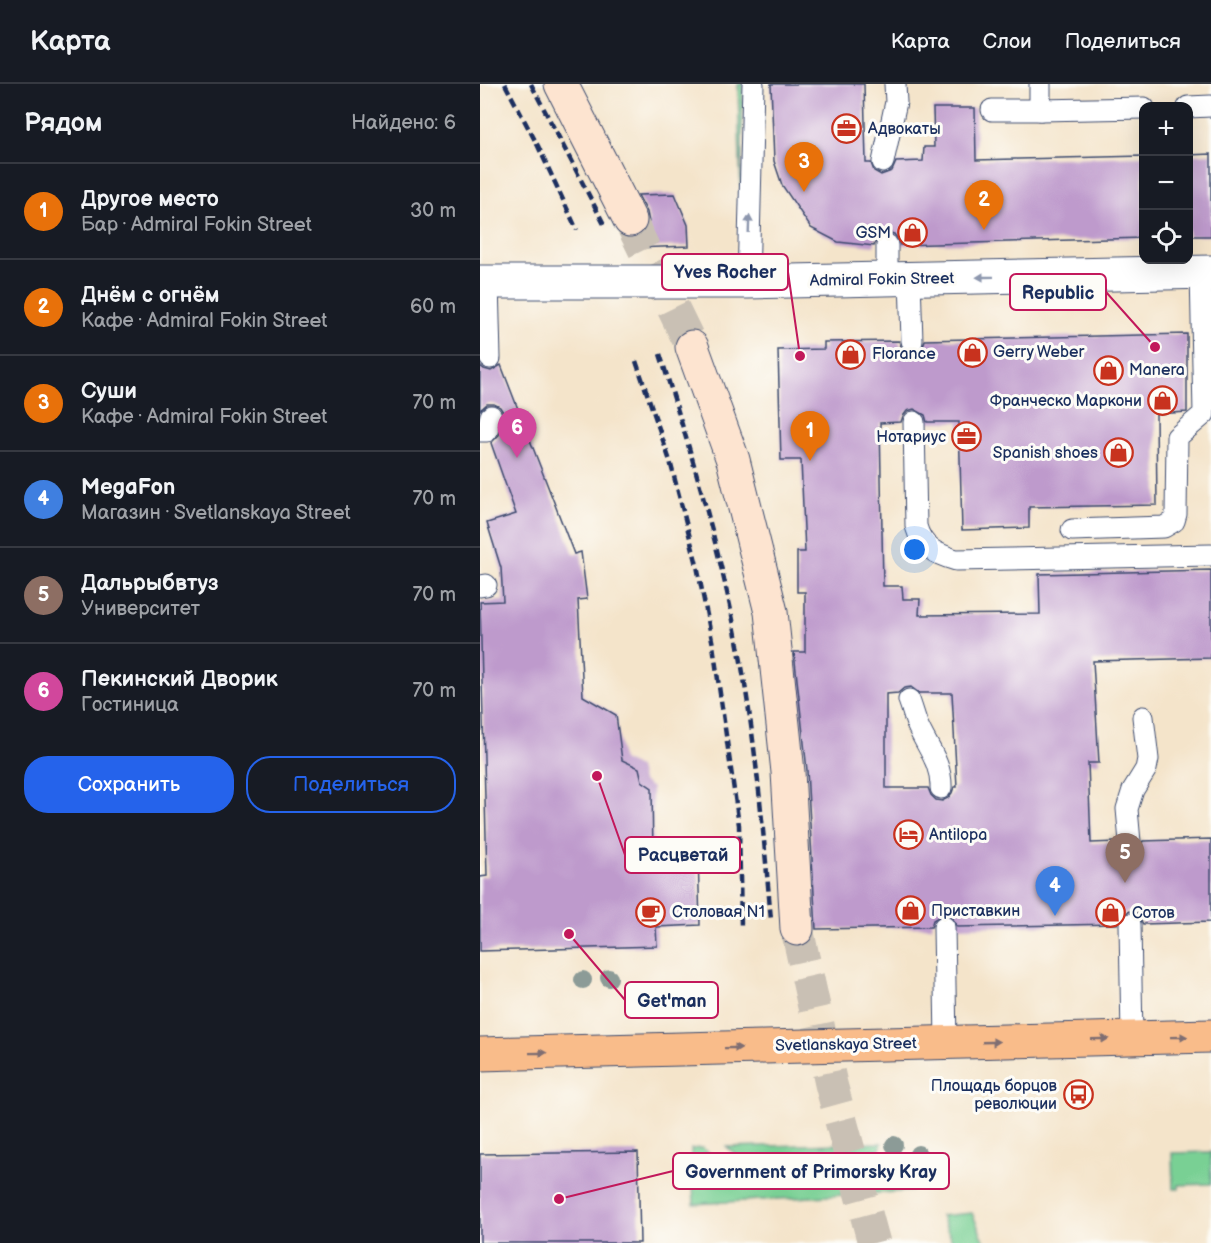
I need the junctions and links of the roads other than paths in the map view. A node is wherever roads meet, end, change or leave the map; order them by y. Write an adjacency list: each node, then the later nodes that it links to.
1 (561, 84): 11 (main road)
2 (753, 84): 16 (lane, one-way to 2)
3 (896, 84): 10 (lane)
4 (1040, 84): 9 (lane)
5 (1211, 106): 6 (lane)
6 (1193, 107)
7 (1139, 108): 9 (lane)
8 (992, 110): 9 (lane)
9 (1040, 110)
10 (883, 162)
11 (630, 220)
12 (887, 245): 14 (lane)
13 (1206, 272): 14 (street, Admiral Fokin Street, one-way to 14); 21 (lane)
14 (899, 279): 16 (street, Admiral Fokin Street); 17 (lane)
15 (484, 282): 16 (street, Admiral Fokin Street); 19 (lane)
16 (748, 282)
17 (912, 341)
18 (692, 346): 29 (main road)
19 (490, 358)
20 (914, 422): 22 (lane)
21 (1072, 530)
22 (1211, 555)
23 (909, 700): 25 (lane)
24 (1143, 717): 26 (lane)
25 (941, 788)
26 (1130, 842)
27 (1130, 924): 31 (lane)
28 (944, 927): 32 (lane)
29 (797, 929)
30 (1211, 1036): 31 (main road, Svetlanskaya Street, one-way to 30)
31 (1132, 1038): 32 (main road, Svetlanskaya Street, one-way to 31)
32 (946, 1043): 33 (main road, Svetlanskaya Street, one-way to 32)
33 (480, 1054)

